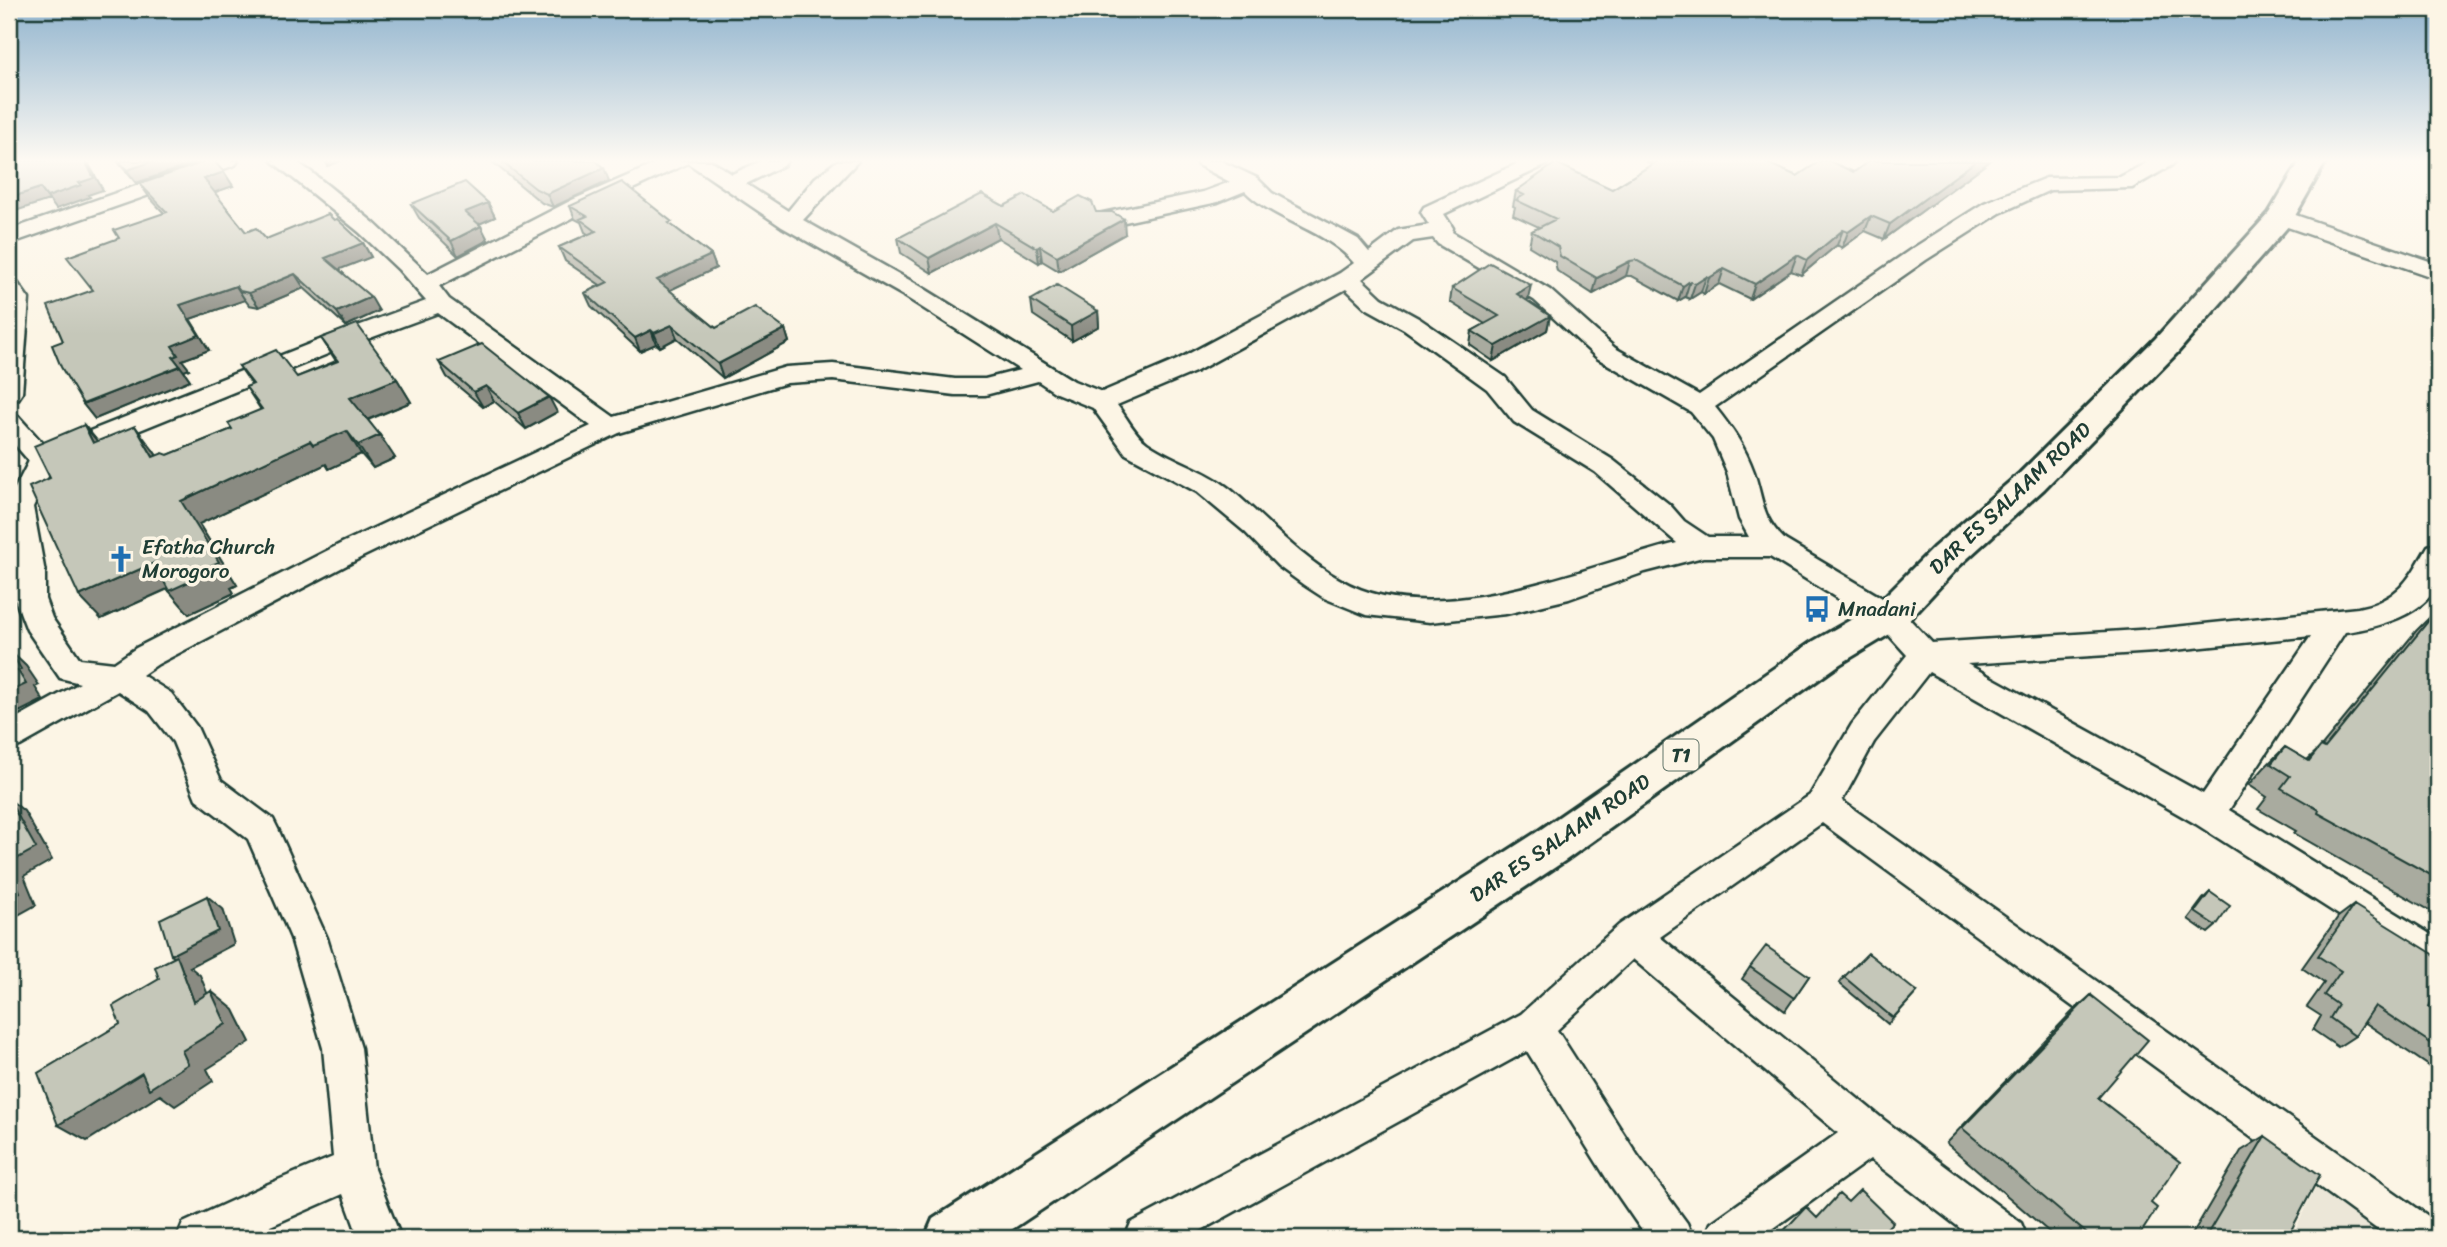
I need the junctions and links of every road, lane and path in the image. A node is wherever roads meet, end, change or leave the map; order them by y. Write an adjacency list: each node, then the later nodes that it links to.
1 (60, 219): 14 (street)
2 (353, 219): 19 (street)
3 (557, 219): 19 (street)
4 (786, 219): 12 (street)
5 (792, 219): 12 (street)
6 (1306, 219): 16 (street)
7 (1338, 219): 15 (street)
8 (1436, 219): 13 (street)
9 (1974, 219): 23 (street)
10 (2279, 219): 30 (highway, DAR ES SALAAM ROAD / T1)
11 (2287, 219): 17 (street)
12 (790, 222): 20 (street)
13 (1441, 230): 15 (street); 23 (street)
14 (9, 237)
15 (1398, 240): 16 (street)
16 (1358, 271): 22 (street); 27 (street)
17 (2438, 272)
18 (9, 288): 21 (street)
19 (433, 294): 25 (street); 26 (street)
20 (1042, 372): 22 (street); 25 (street)
21 (9, 393)
22 (1102, 402): 27 (street)
23 (1700, 406): 28 (street)
24 (9, 422): 26 (street)
25 (610, 427): 33 (street)
26 (43, 460): 33 (street)
27 (1703, 547): 28 (street)
28 (1775, 547): 30 (street)
29 (2438, 553): 31 (street)
30 (1889, 616): 32 (street); 44 (highway, DAR ES SALAAM ROAD / T1)
31 (2337, 621): 32 (street); 36 (street)
32 (1925, 655): 35 (street); 36 (street)
33 (118, 676): 34 (street); 41 (street)
34 (9, 737)
35 (1822, 805): 37 (street); 49 (street)
36 (2207, 814): 38 (street)
37 (1632, 936): 39 (street); 40 (street)
38 (2438, 958)
39 (1534, 1027): 45 (street); 46 (street)
40 (1870, 1134): 47 (street); 48 (street)
41 (354, 1169): 42 (street); 43 (street)
42 (198, 1238)
43 (380, 1238)
44 (952, 1238)
45 (1146, 1238)
46 (1672, 1238)
47 (1726, 1238)
48 (2006, 1238)
49 (2423, 1238)

